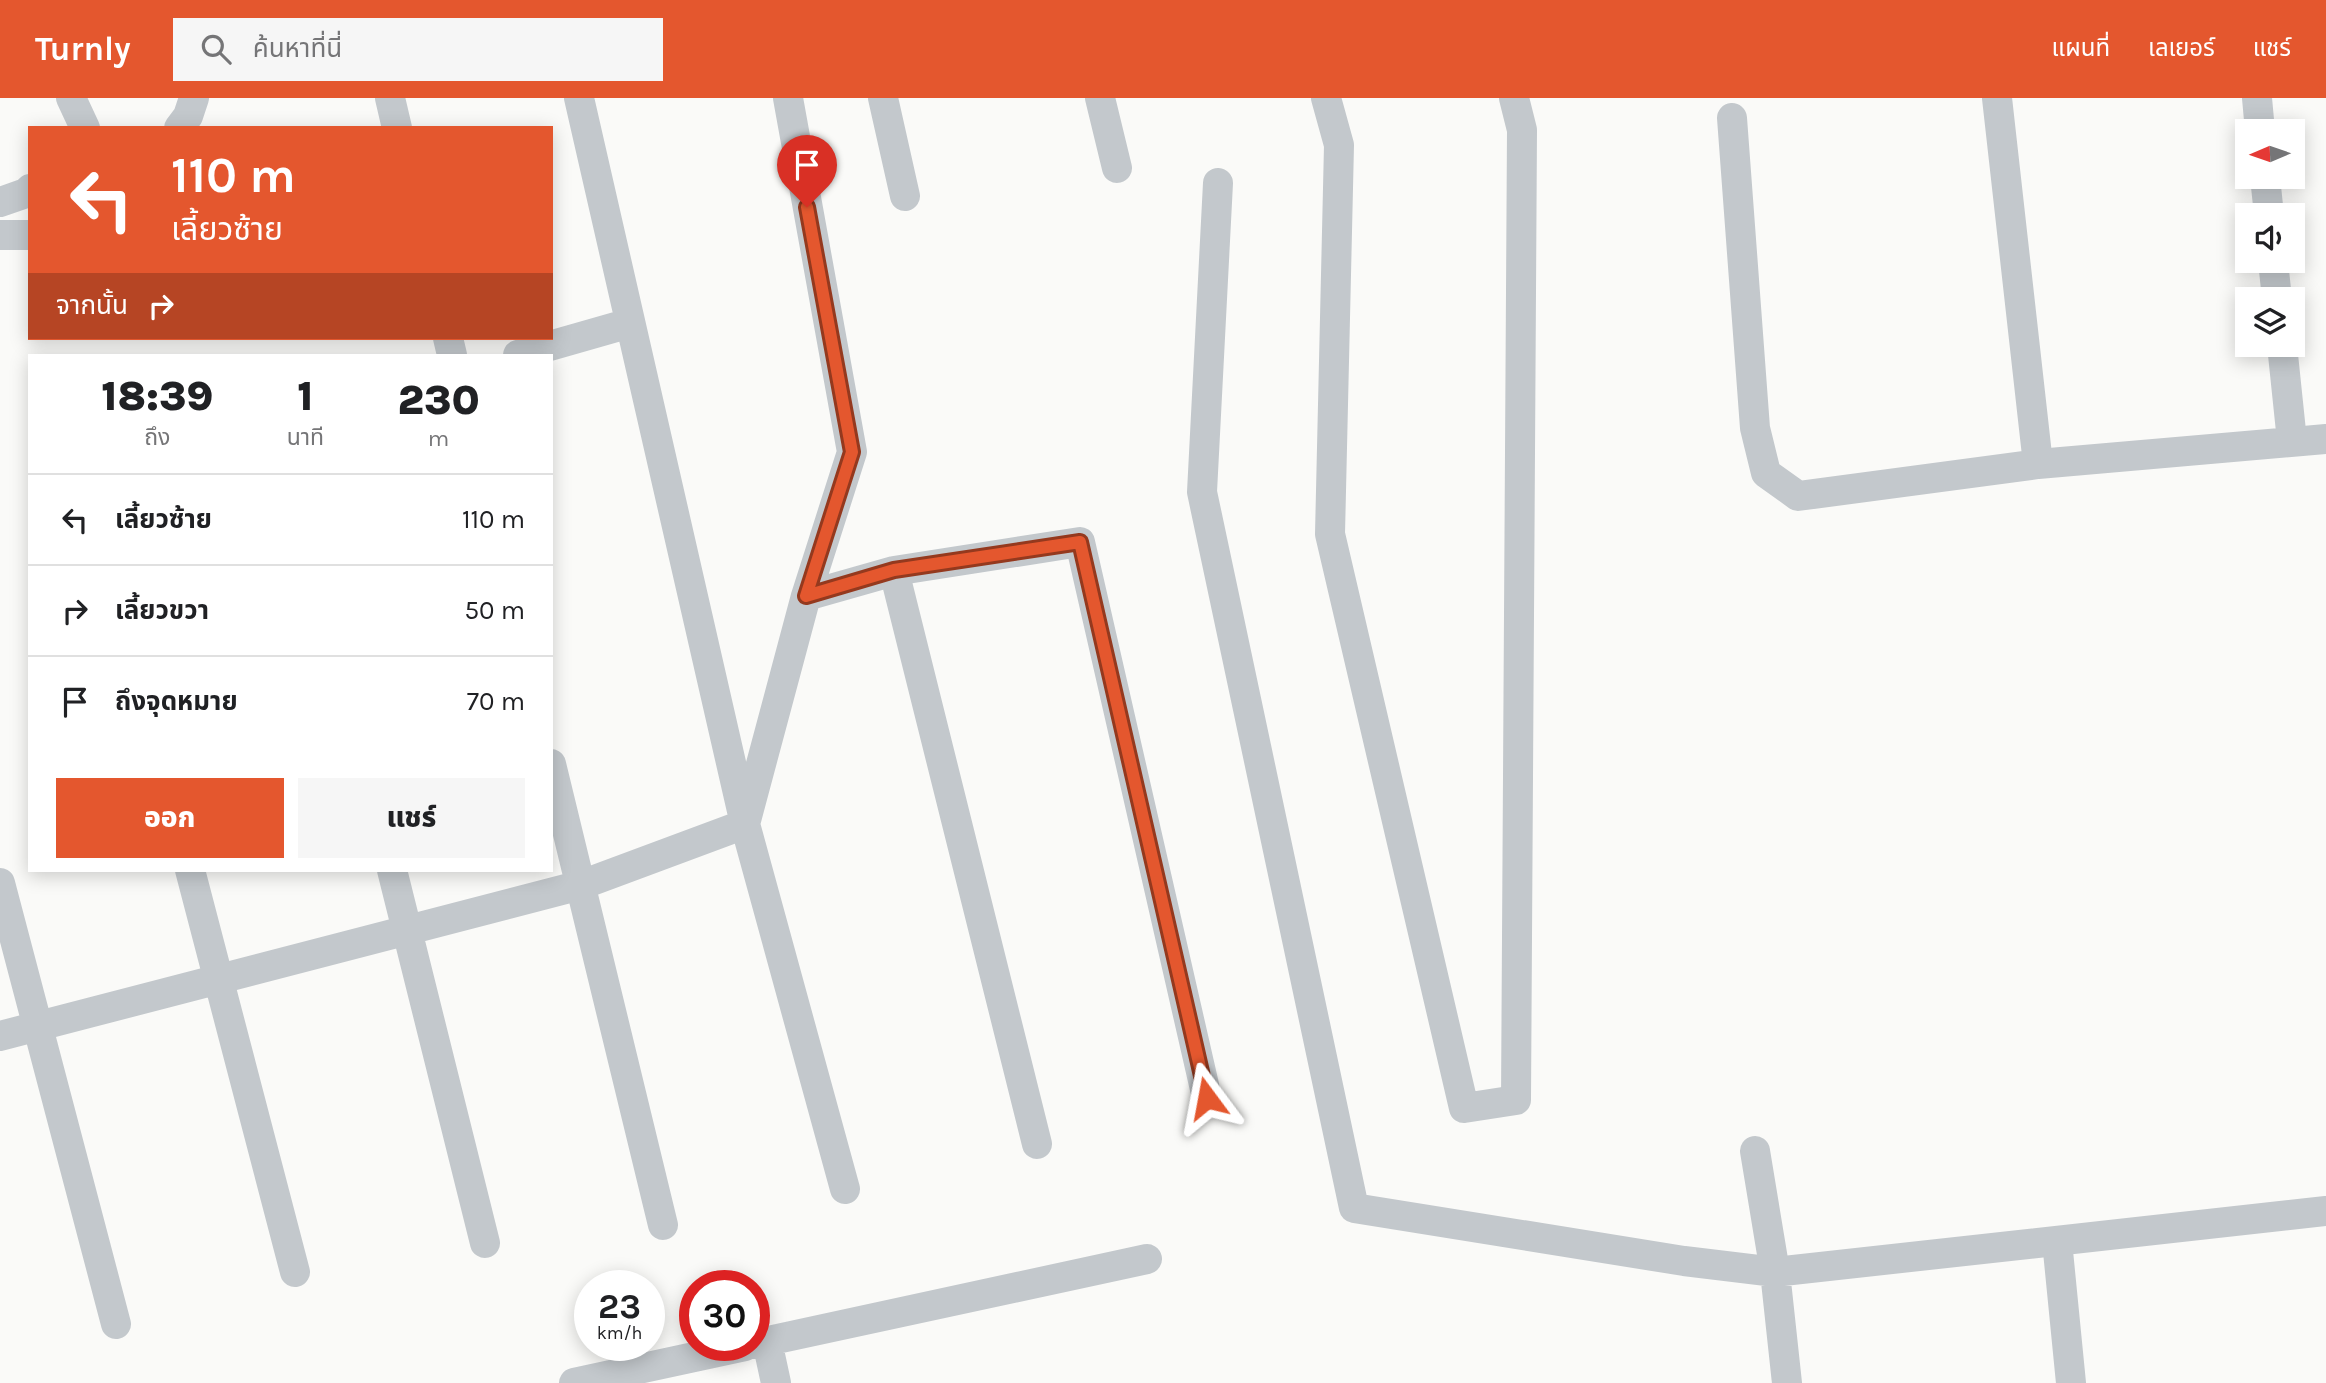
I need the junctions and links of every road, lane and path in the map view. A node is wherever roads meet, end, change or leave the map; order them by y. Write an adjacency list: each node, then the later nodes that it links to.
1 (194, 98): 13 (street)
2 (390, 98): 14 (street)
3 (579, 98): 22 (street)
4 (788, 98): 29 (street)
5 (883, 98): 18 (street)
6 (1100, 98): 15 (street)
7 (1326, 98): 8 (street)
8 (1514, 98)
9 (1997, 98): 27 (street)
10 (2257, 98): 12 (street)
11 (1732, 118): 27 (street)
12 (2259, 119)
13 (180, 126)
14 (397, 126)
15 (1117, 168)
16 (1218, 183): 51 (street)
17 (28, 191): 19 (street)
18 (905, 196)
19 (0, 202)
20 (0, 235): 21 (street)
21 (28, 235)
22 (630, 323): 23 (street); 31 (street)
23 (522, 354)
24 (2283, 357): 26 (street)
25 (2326, 439): 26 (street)
26 (2292, 441): 27 (street)
27 (2038, 464)
28 (894, 570): 29 (street); 40 (street); 41 (street)
29 (806, 596): 31 (street)
30 (553, 772): 35 (street)
31 (745, 824): 35 (street); 43 (street)
32 (191, 872): 37 (street)
33 (392, 872): 36 (street)
34 (0, 883): 38 (street)
35 (581, 885): 36 (street); 46 (street)
36 (407, 930): 37 (street); 48 (street)
37 (218, 979): 38 (street); 50 (street)
38 (37, 1026): 39 (street); 52 (street)
39 (0, 1036)
40 (1207, 1098)
41 (1037, 1144)
42 (1755, 1151): 51 (street)
43 (845, 1189)
44 (2326, 1211): 45 (street); 47 (street)
45 (2326, 1216)
46 (663, 1225)
47 (2057, 1241): 51 (street); 59 (street)
48 (485, 1243)
49 (1147, 1259): 53 (street)
50 (295, 1272)
51 (1775, 1272): 58 (street)
52 (116, 1324)
53 (770, 1341)
54 (679, 1360): 56 (street)
55 (765, 1361): 57 (street)
56 (574, 1383)
57 (776, 1383)
58 (1787, 1383)
59 (2071, 1383)

